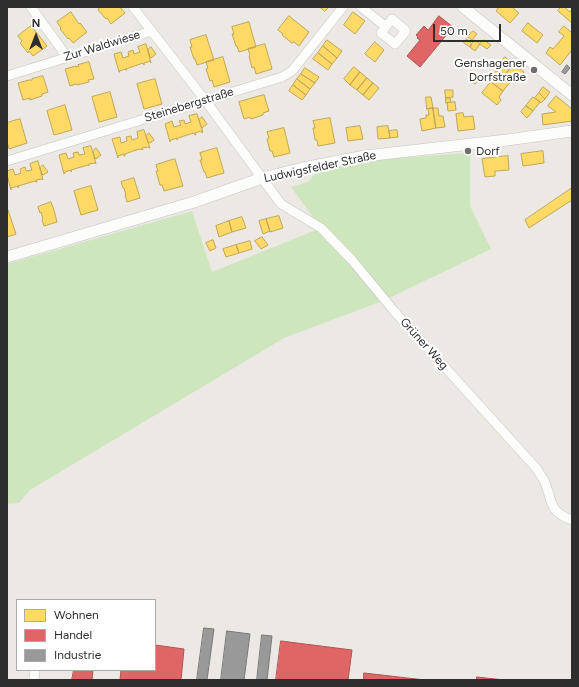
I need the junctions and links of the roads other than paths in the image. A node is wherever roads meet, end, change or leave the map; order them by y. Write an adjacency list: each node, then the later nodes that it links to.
1 (31, 7): 8 (street)
2 (133, 7): 7 (street, Grüner Weg)
3 (343, 7): 11 (street, Steinebergstraße)
4 (361, 7): 6 (street)
5 (463, 7): 10 (street)
6 (385, 26)
7 (152, 32): 8 (street, Zur Waldwiese); 11 (street, Grüner Weg)
8 (68, 57): 9 (street, Zur Waldwiese)
9 (7, 76)
10 (572, 95)
11 (205, 100): 13 (street, Steinebergstraße); 14 (street, Grüner Weg)
12 (572, 131): 14 (street, Ludwigsfelder Straße)
13 (7, 161)
14 (262, 178): 15 (street, Ludwigsfelder Straße); 16 (street, Grüner Weg)
15 (7, 257)
16 (572, 520)

